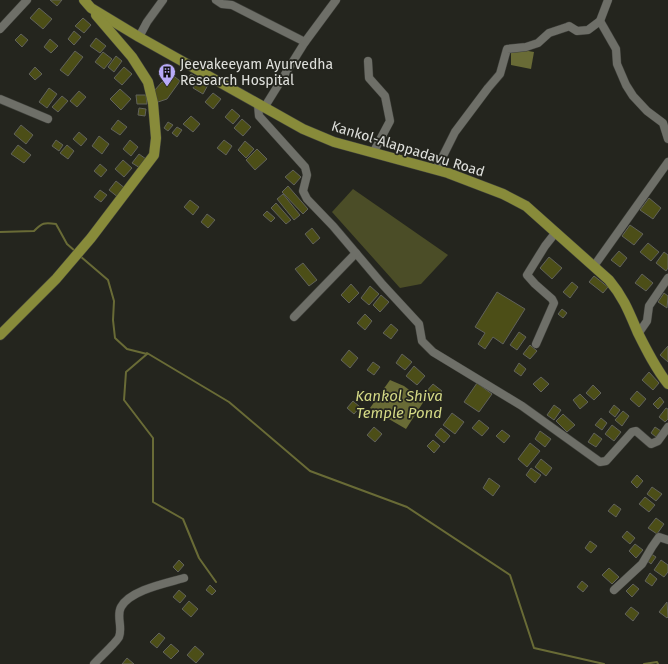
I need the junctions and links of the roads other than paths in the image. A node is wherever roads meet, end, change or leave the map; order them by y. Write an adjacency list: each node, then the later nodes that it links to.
1 (26, 0): 9 (street)
2 (84, 0): 7 (main road, Kankol-Alappadavu Road)
3 (163, 0): 10 (street)
4 (216, 0): 11 (street)
5 (336, 0): 11 (street)
6 (608, 0): 8 (street)
7 (91, 8): 10 (main road, Kankol-Alappadavu Road); 26 (main road)
8 (600, 21): 16 (street); 19 (street)
9 (0, 29)
10 (139, 37): 14 (main road, Kankol-Alappadavu Road)
11 (305, 42): 14 (street)
12 (368, 61): 17 (street)
13 (0, 99): 15 (street)
14 (261, 106): 17 (main road, Kankol-Alappadavu Road); 21 (street)
15 (48, 119)
16 (668, 139)
17 (373, 153): 19 (main road, Kankol-Alappadavu Road)
18 (668, 162): 22 (street)
19 (436, 170): 20 (main road, Kankol-Alappadavu Road)
20 (556, 232): 22 (main road, Kankol-Alappadavu Road); 27 (street)
21 (356, 253): 24 (street); 29 (street)
22 (594, 266): 25 (main road, Kankol-Alappadavu Road)
23 (668, 278): 25 (street)
24 (294, 317)
25 (638, 334): 28 (main road, Kankol-Alappadavu Road)
26 (0, 335)
27 (536, 344)
28 (668, 384)
29 (668, 427)
30 (668, 540): 32 (street)
31 (184, 578): 33 (street)
32 (614, 590)
33 (94, 664)

